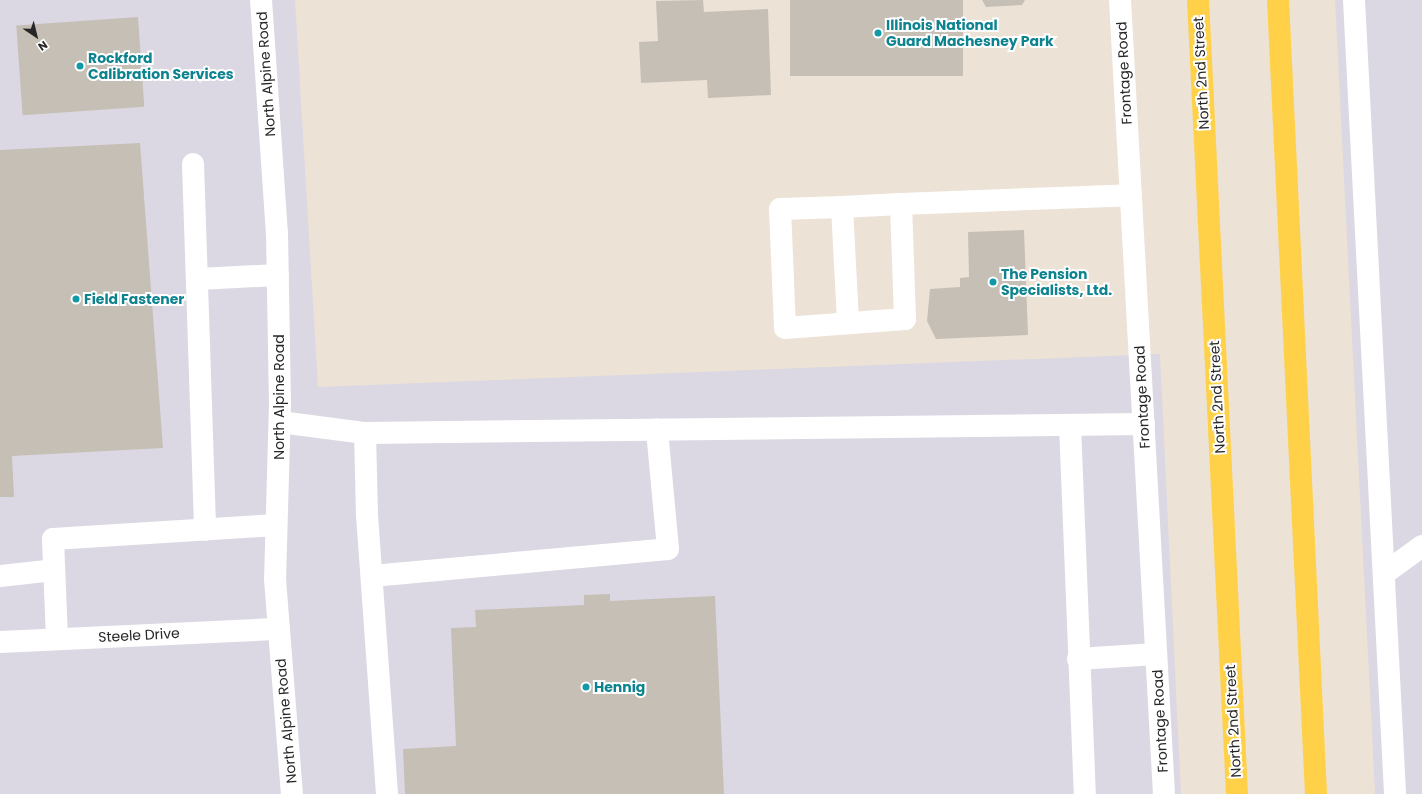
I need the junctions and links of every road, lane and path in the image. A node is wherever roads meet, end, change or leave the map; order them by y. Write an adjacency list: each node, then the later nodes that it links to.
1 (261, 0): 10 (street, North Alpine Road)
2 (1120, 0): 7 (street, Frontage Road)
3 (1198, 0): 34 (main road, North 2nd Street)
4 (1278, 0): 35 (main road)
5 (1354, 0): 22 (street)
6 (193, 164): 11 (street)
7 (1131, 195): 8 (street); 14 (street, Frontage Road)
8 (901, 204): 9 (street); 12 (street)
9 (842, 207): 12 (street); 12 (street)
10 (278, 275): 11 (street); 13 (street, North Alpine Road)
11 (198, 279): 19 (street)
12 (848, 323)
13 (280, 422): 17 (street); 18 (street, North Alpine Road)
14 (1144, 424): 15 (street); 28 (street, Frontage Road)
15 (1070, 425): 16 (street); 29 (street)
16 (657, 430): 17 (street); 24 (street)
17 (365, 433): 24 (street)
18 (276, 525): 19 (street); 25 (street, North Alpine Road)
19 (205, 530): 21 (street)
20 (1422, 546): 22 (street)
21 (54, 570): 23 (street); 26 (street)
22 (1385, 573): 36 (street)
23 (0, 576)
24 (372, 576): 31 (street)
25 (278, 628): 26 (street, Steele Drive); 30 (street, North Alpine Road)
26 (57, 639): 27 (street, Steele Drive)
27 (0, 642)
28 (1156, 654): 29 (street); 33 (street, Frontage Road)
29 (1078, 659): 32 (street)
30 (292, 794)
31 (387, 794)
32 (1085, 794)
33 (1164, 794)
34 (1237, 794)
35 (1316, 794)
36 (1395, 794)

